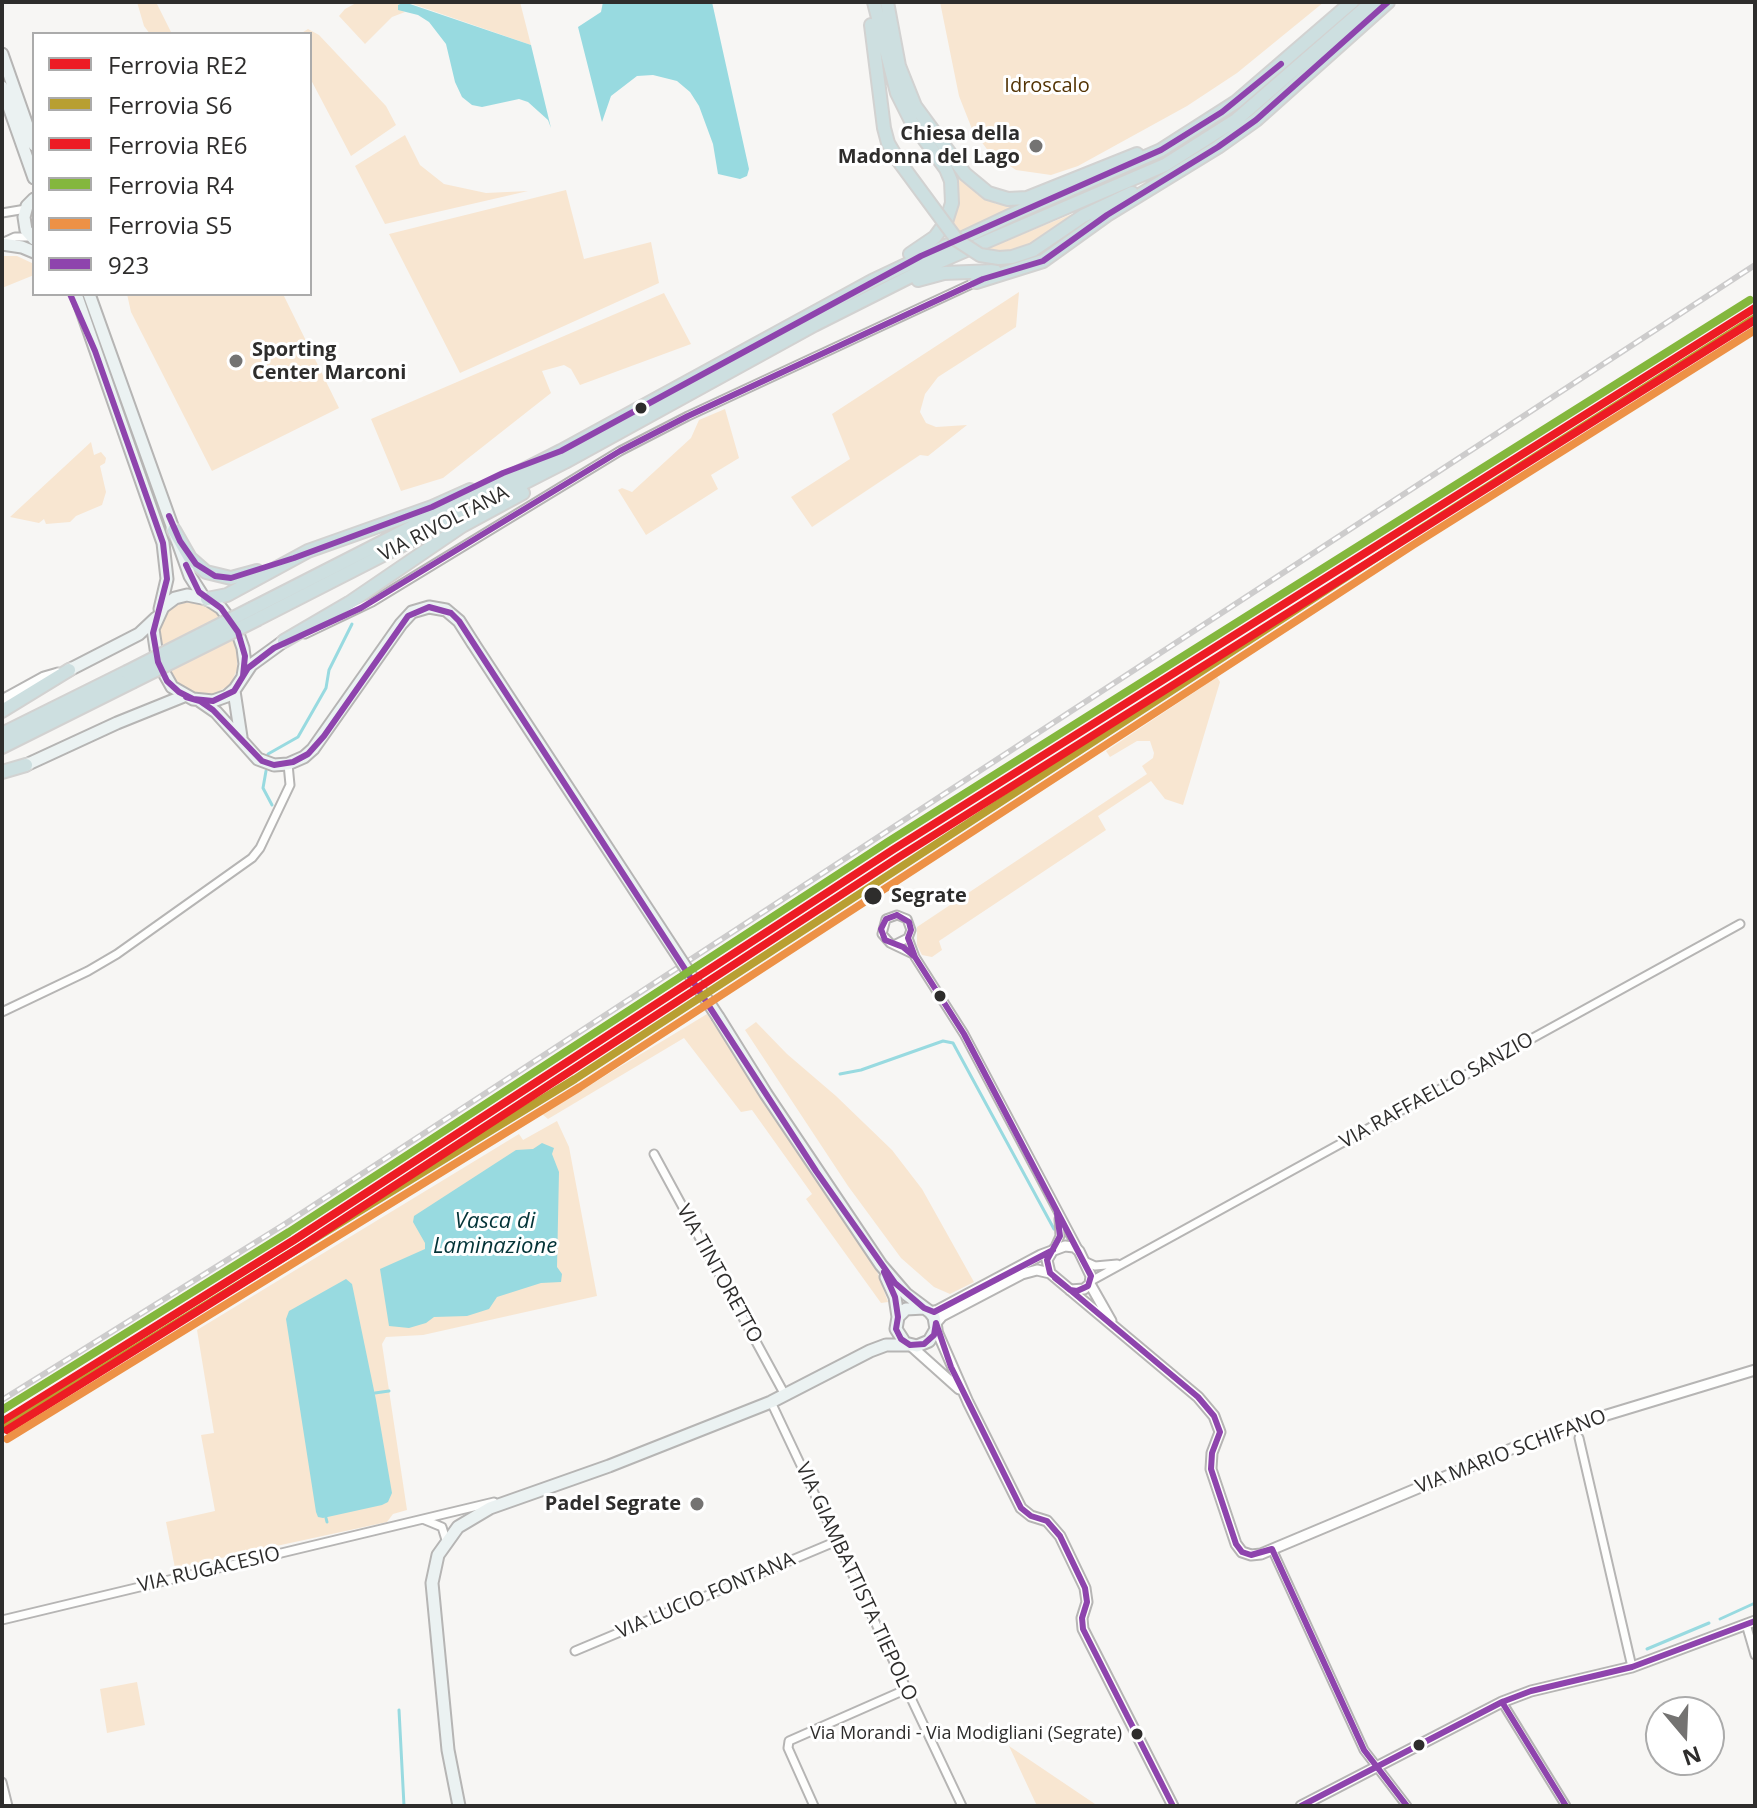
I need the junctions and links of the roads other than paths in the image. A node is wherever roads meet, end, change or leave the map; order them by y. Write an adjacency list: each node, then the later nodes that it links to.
1 (872, 2): 10 (highway, bridge); 25 (highway)
2 (887, 2): 6 (highway)
3 (1352, 2): 6 (highway, VIA RIVOLTANA)
4 (1372, 2): 23 (highway, VIA RIVOLTANA)
5 (1388, 2): 10 (highway)
6 (1324, 26): 25 (highway, VIA RIVOLTANA)
7 (2, 54): 9 (main road)
8 (2, 87): 11 (main road)
9 (32, 139)
10 (1182, 170): 18 (highway)
11 (32, 172)
12 (32, 200): 13 (street); 14 (main road)
13 (2, 213)
14 (32, 236)
15 (32, 238): 16 (street)
16 (2, 243): 17 (main road)
17 (32, 251)
18 (1014, 270): 19 (highway); 23 (highway)
19 (976, 282): 33 (street, VIA RIVOLTANA)
20 (71, 296): 24 (main road)
21 (77, 296): 24 (main road)
22 (90, 296): 28 (main road)
23 (828, 318): 27 (highway, VIA RIVOLTANA)
24 (92, 345): 32 (main road)
25 (711, 369): 26 (highway, VIA RIVOLTANA)
26 (561, 451): 29 (highway); 31 (highway, VIA RIVOLTANA)
27 (578, 455): 31 (highway, VIA RIVOLTANA); 33 (highway)
28 (174, 530): 29 (highway); 30 (main road)
29 (294, 558): 30 (highway)
30 (206, 598): 32 (main road); 35 (main road)
31 (256, 613): 36 (highway, VIA RIVOLTANA, bridge)
32 (158, 614): 34 (main road); 38 (main road)
33 (284, 641): 35 (main road)
34 (69, 670): 39 (street); 41 (highway)
35 (243, 676): 37 (main road)
36 (130, 677): 42 (highway, VIA RIVOLTANA); 44 (highway, VIA RIVOLTANA)
37 (234, 691): 40 (main road); 43 (main road)
38 (184, 696): 40 (main road); 46 (main road)
39 (2, 700)
40 (200, 701): 43 (main road)
41 (2, 711)
42 (2, 734)
43 (242, 741): 45 (main road)
44 (2, 747)
45 (288, 764): 52 (street); 59 (main road, bridge)
46 (26, 765): 47 (highway)
47 (2, 774)
48 (1740, 924): 57 (street, VIA RAFFAELLO SANZIO)
49 (908, 938): 50 (street); 50 (street); 51 (street)
50 (896, 944): 51 (street)
51 (915, 957): 54 (street)
52 (2, 1012)
53 (654, 1154): 69 (street, VIA TINTORETTO)
54 (1057, 1213): 55 (street); 56 (street)
55 (1053, 1250): 56 (street); 60 (street); 63 (street)
56 (1079, 1251): 58 (street)
57 (1134, 1258): 58 (street, VIA RAFFAELLO SANZIO); 61 (street, VIA RAFFAELLO SANZIO)
58 (1084, 1261): 61 (street)
59 (881, 1265): 63 (main road); 64 (main road)
60 (1050, 1273): 62 (street); 63 (street)
61 (1090, 1282): 62 (street); 65 (street)
62 (1070, 1290): 65 (street)
63 (931, 1318): 64 (main road); 66 (main road); 71 (street)
64 (897, 1320): 66 (main road); 67 (main road)
65 (1114, 1327): 77 (street)
66 (910, 1345): 67 (main road); 71 (street)
67 (870, 1351): 69 (main road)
68 (1755, 1370): 77 (street, VIA MARIO SCHIFANO)
69 (785, 1395): 70 (main road)
70 (771, 1402): 73 (main road); 76 (street, VIA GIAMBATTISTA TIEPOLO)
71 (968, 1402): 87 (street)
72 (1579, 1438): 82 (street)
73 (536, 1492): 74 (street, VIA RUGACESIO); 75 (main road)
74 (420, 1520): 75 (street); 78 (street, VIA RUGACESIO)
75 (446, 1535): 89 (main road)
76 (837, 1541): 80 (street, VIA LUCIO FONTANA); 83 (street, VIA GIAMBATTISTA TIEPOLO)
77 (1272, 1549): 85 (street)
78 (2, 1620)
79 (1750, 1622): 81 (street); 82 (street)
80 (575, 1651)
81 (1755, 1655)
82 (1632, 1667): 84 (street)
83 (907, 1689): 90 (street); 91 (street, VIA GIAMBATTISTA TIEPOLO)
84 (1502, 1702): 85 (street); 94 (street)
85 (1376, 1767): 92 (street); 93 (street)
86 (2, 1782): 88 (street)
87 (1171, 1805)
88 (8, 1806)
89 (459, 1806)
90 (814, 1806)
91 (962, 1806)
92 (1301, 1806)
93 (1407, 1806)
94 (1566, 1806)

